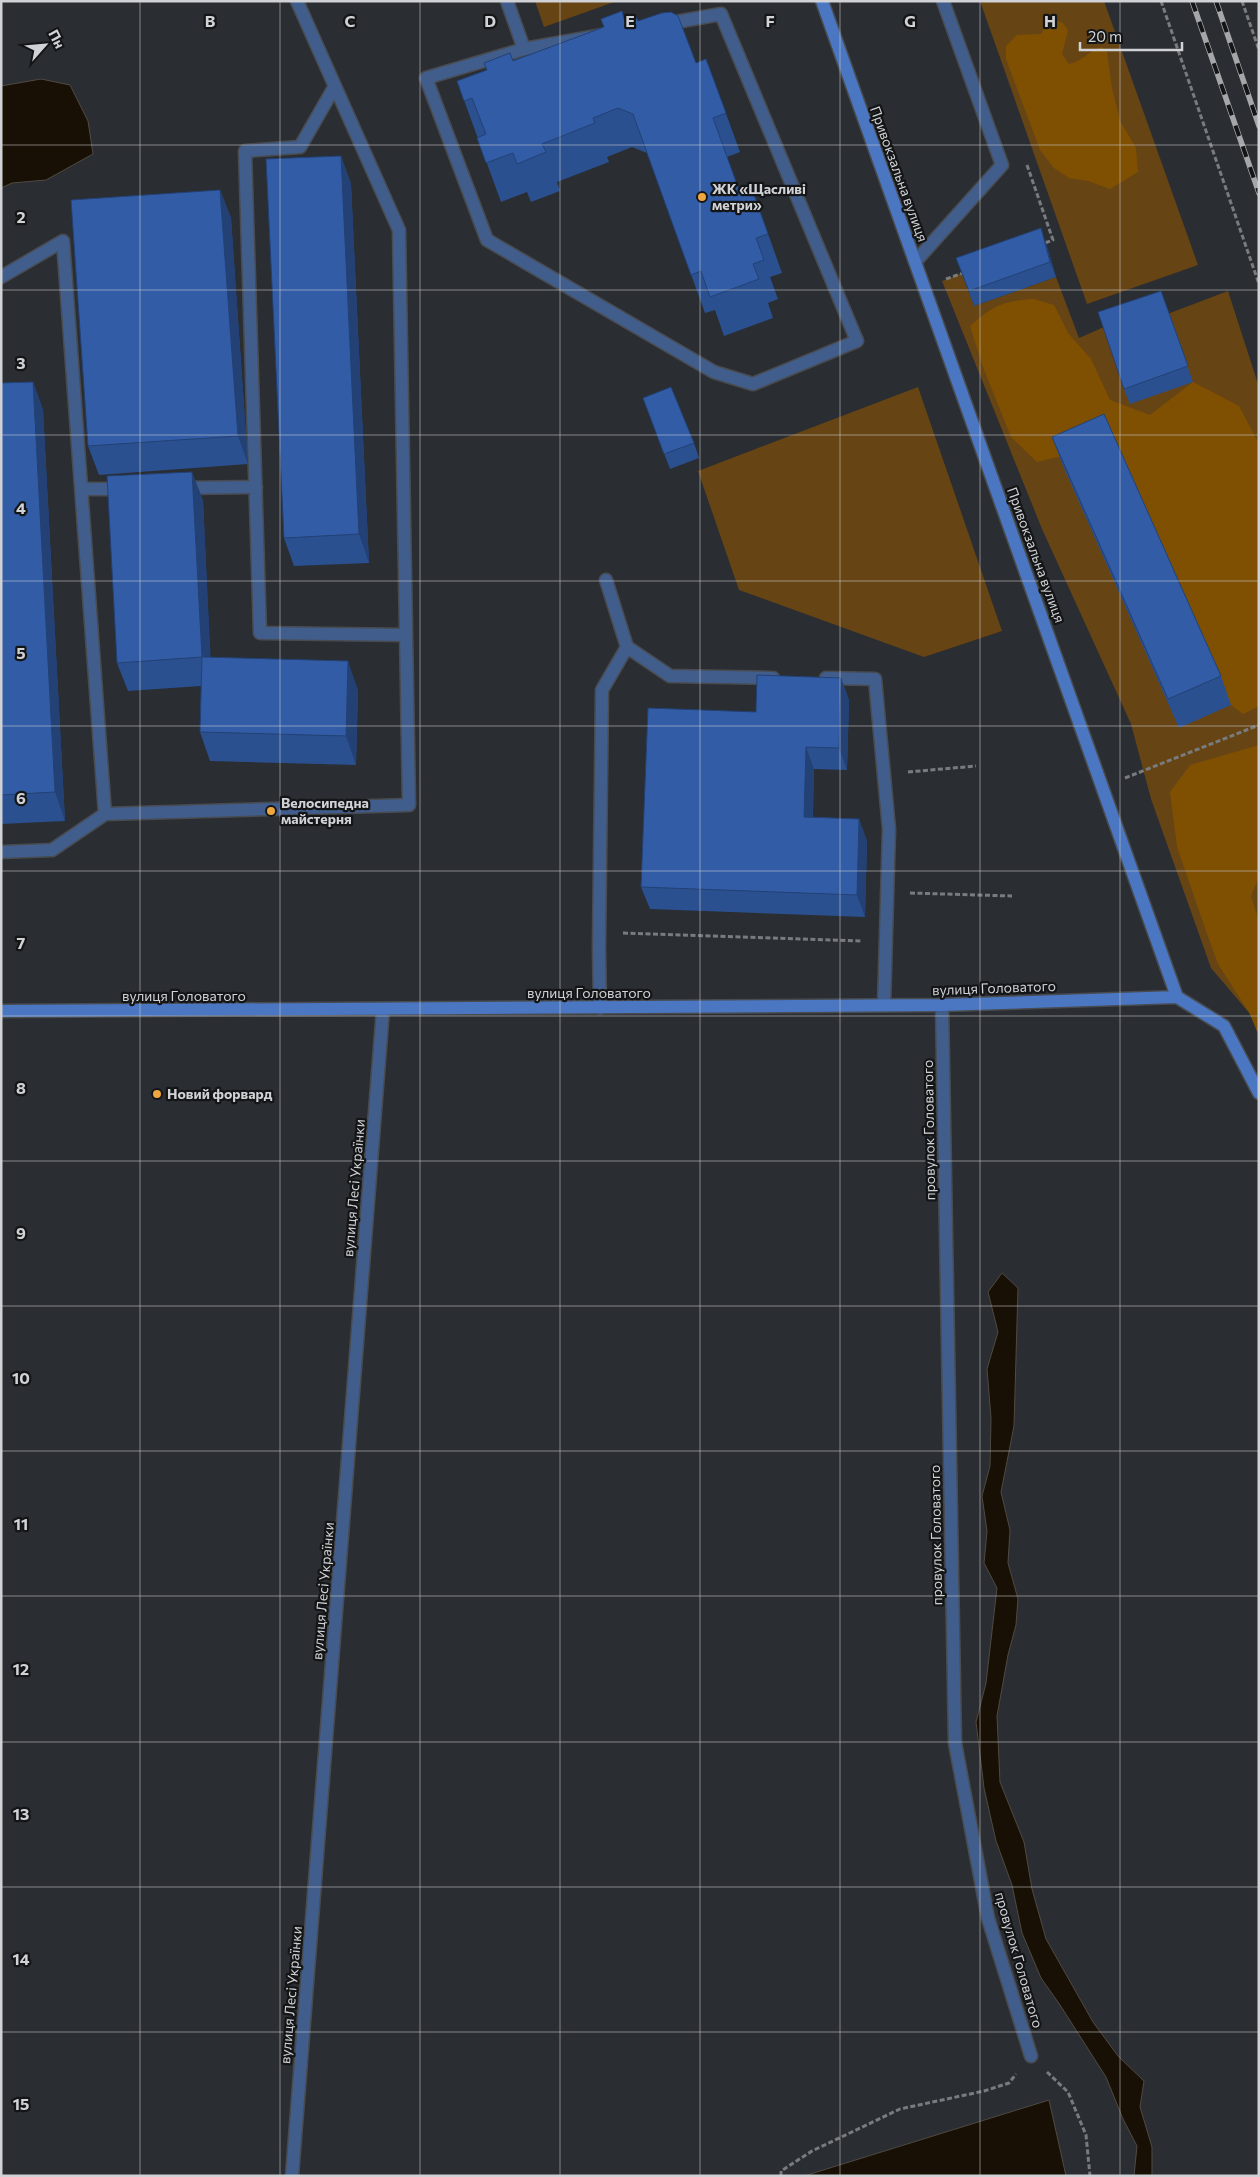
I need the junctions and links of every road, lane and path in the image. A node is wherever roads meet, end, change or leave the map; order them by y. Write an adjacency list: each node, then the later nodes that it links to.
1 (297, 1): 9 (street)
2 (507, 1): 7 (street)
3 (822, 1): 10 (main road, Привокзальна вулиця)
4 (944, 1): 10 (street)
5 (1161, 1): 12 (path)
6 (1242, 1): 8 (path)
7 (524, 49): 7 (street)
8 (1259, 50)
9 (335, 86): 13 (street); 18 (street)
10 (915, 262): 25 (main road, Привокзальна вулиця)
11 (1, 277): 16 (street)
12 (1259, 284)
13 (256, 487): 15 (street); 18 (street)
14 (139, 488): 16 (street)
15 (168, 488)
16 (81, 489): 26 (street)
17 (606, 580): 19 (street)
18 (406, 634): 26 (street)
19 (627, 647): 20 (street); 30 (street)
20 (787, 678)
21 (816, 678): 31 (street)
22 (1259, 725): 25 (path)
23 (976, 766): 24 (path)
24 (900, 772)
25 (1102, 787): 32 (main road, Привокзальна вулиця)
26 (105, 814): 27 (street)
27 (1, 852)
28 (904, 893): 29 (path)
29 (1012, 896)
30 (600, 932): 31 (path); 35 (street)
31 (886, 942): 33 (street)
32 (1177, 997): 34 (main road, вулиця Головатого); 38 (main road)
33 (884, 1005): 34 (main road, вулиця Головатого); 35 (main road, вулиця Головатого)
34 (942, 1005): 39 (street, провулок Головатого)
35 (600, 1008): 36 (main road, вулиця Головатого)
36 (383, 1010): 37 (main road, вулиця Головатого); 40 (street, вулиця Лесі Українки)
37 (1, 1012)
38 (1259, 1093)
39 (1031, 2056): 41 (path); 42 (path)
40 (292, 2176)
41 (781, 2176)
42 (1090, 2176)

